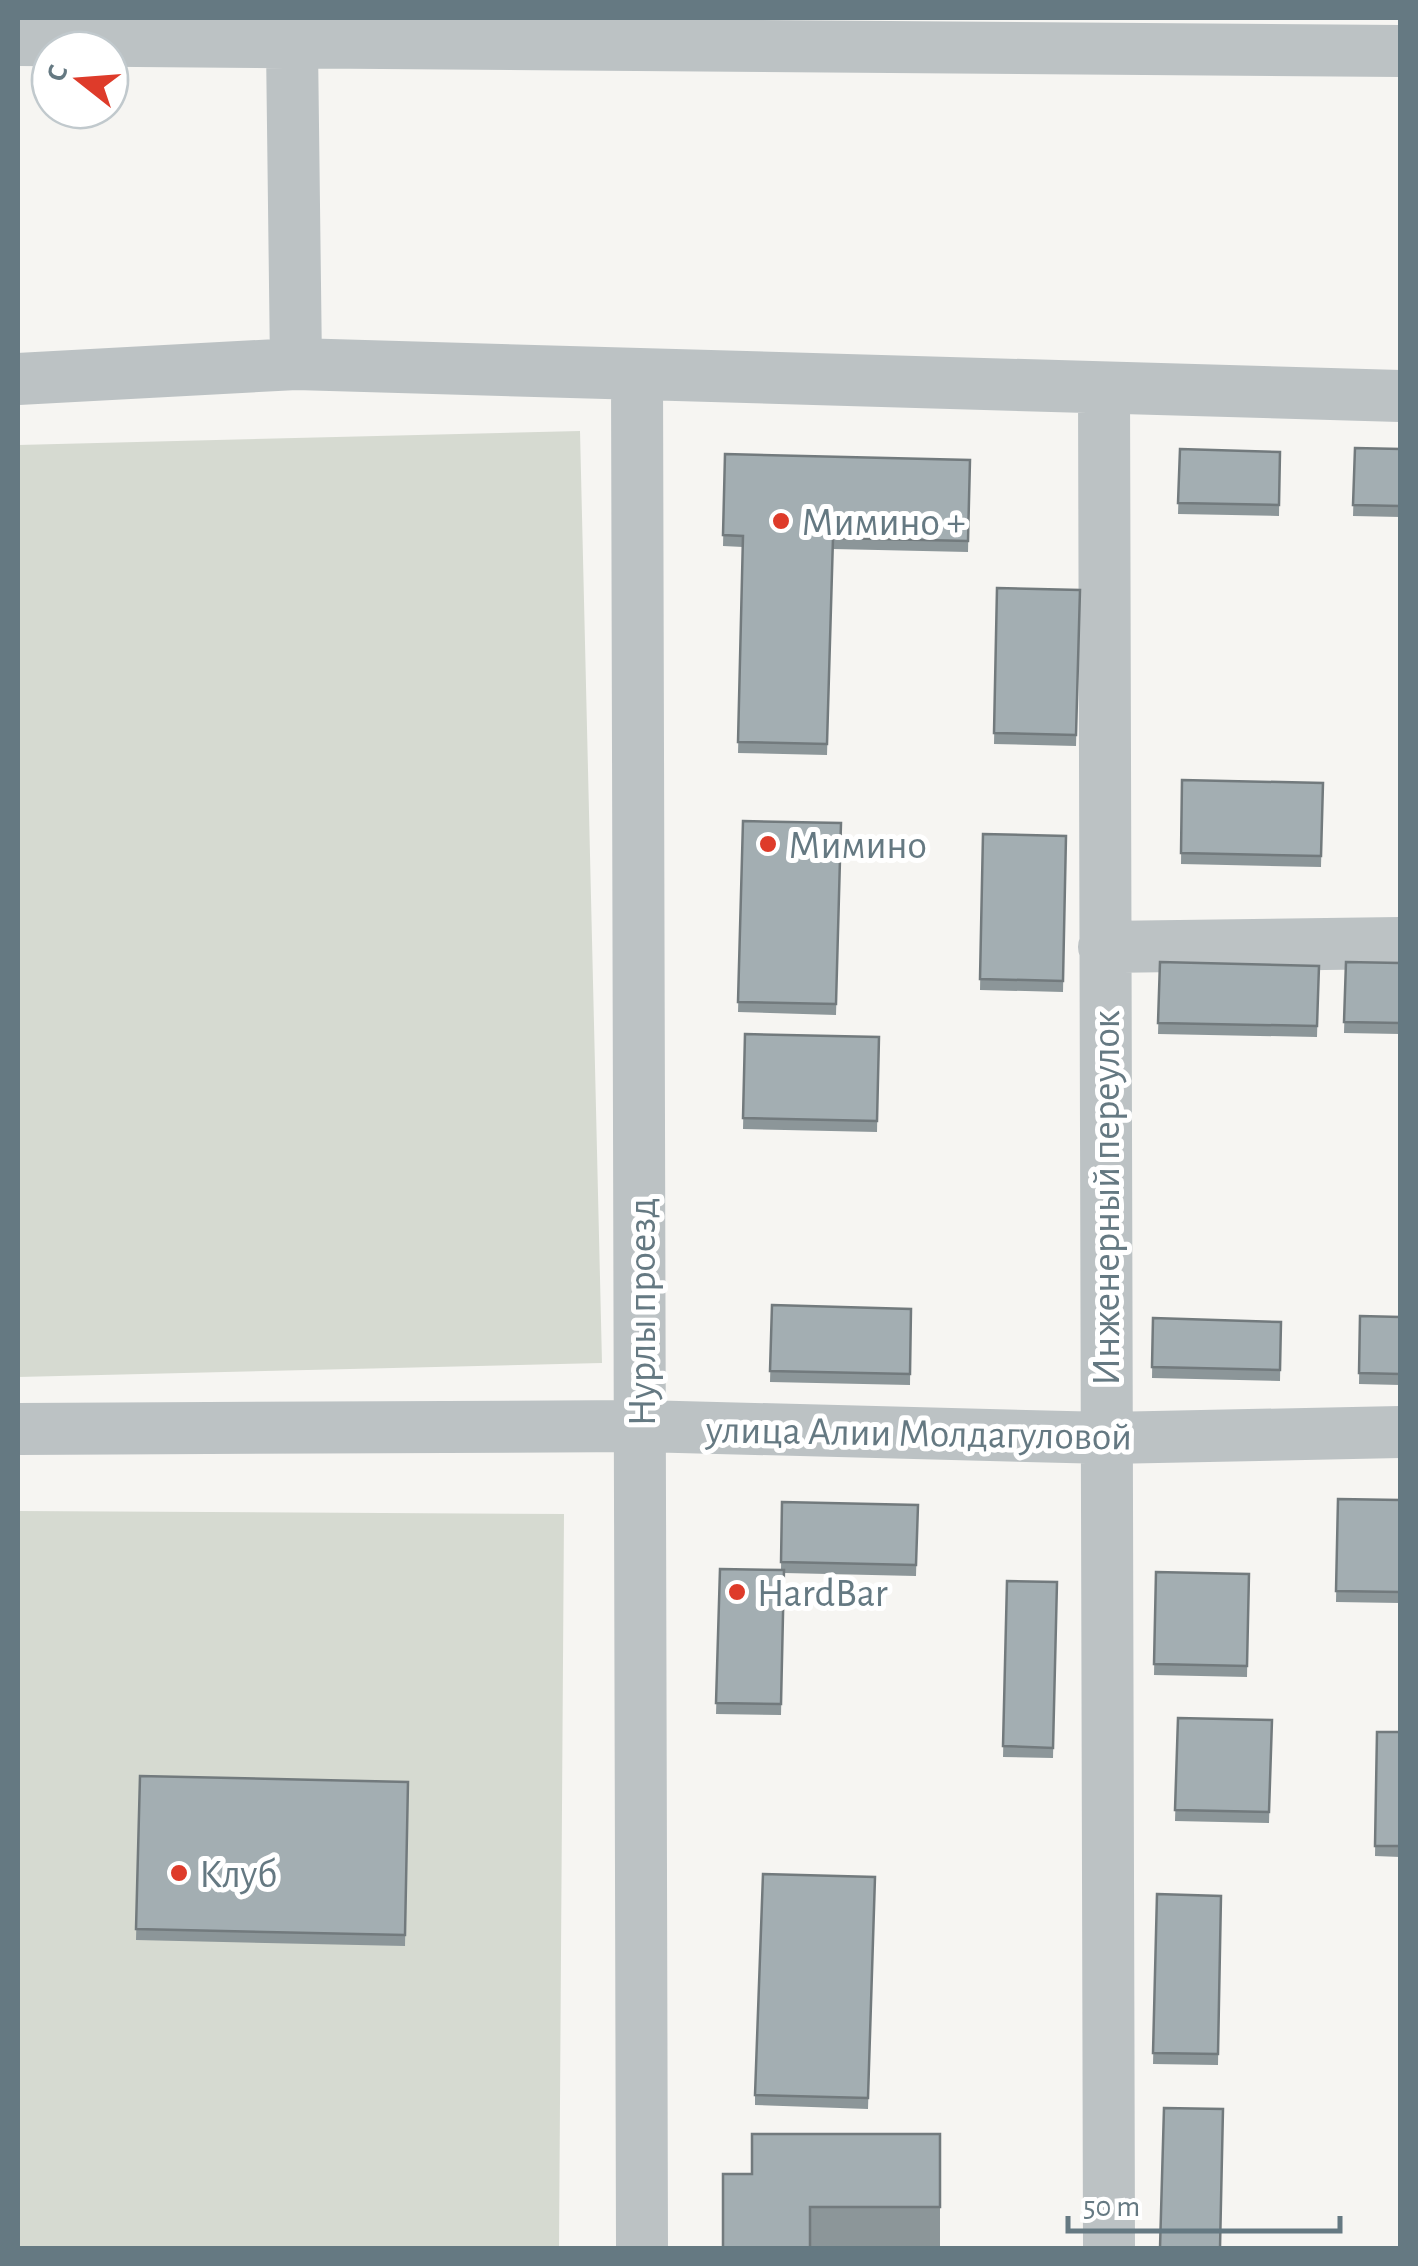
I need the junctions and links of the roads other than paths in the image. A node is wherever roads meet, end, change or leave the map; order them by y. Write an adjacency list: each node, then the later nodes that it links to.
1 (172, 28): 2 (street); 4 (street)
2 (72, 29): 3 (street)
3 (18, 40)
4 (292, 46): 5 (street); 6 (street)
5 (1400, 51)
6 (296, 364): 7 (street); 8 (street)
7 (637, 374): 9 (street); 13 (street, Нурлы проезд)
8 (18, 379)
9 (1104, 388): 10 (street); 12 (street, Инженерный переулок)
10 (1400, 396)
11 (1400, 943): 12 (street)
12 (1104, 947): 16 (street, Инженерный переулок)
13 (641, 1426): 14 (street, улица Алии Молдагуловой); 16 (street, улица Алии Молдагуловой); 17 (street, Нурлы проезд)
14 (18, 1429)
15 (1400, 1432): 16 (street, улица Алии Молдагуловой)
16 (1107, 1438): 18 (street, Инженерный переулок)
17 (642, 2248)
18 (1109, 2248)

